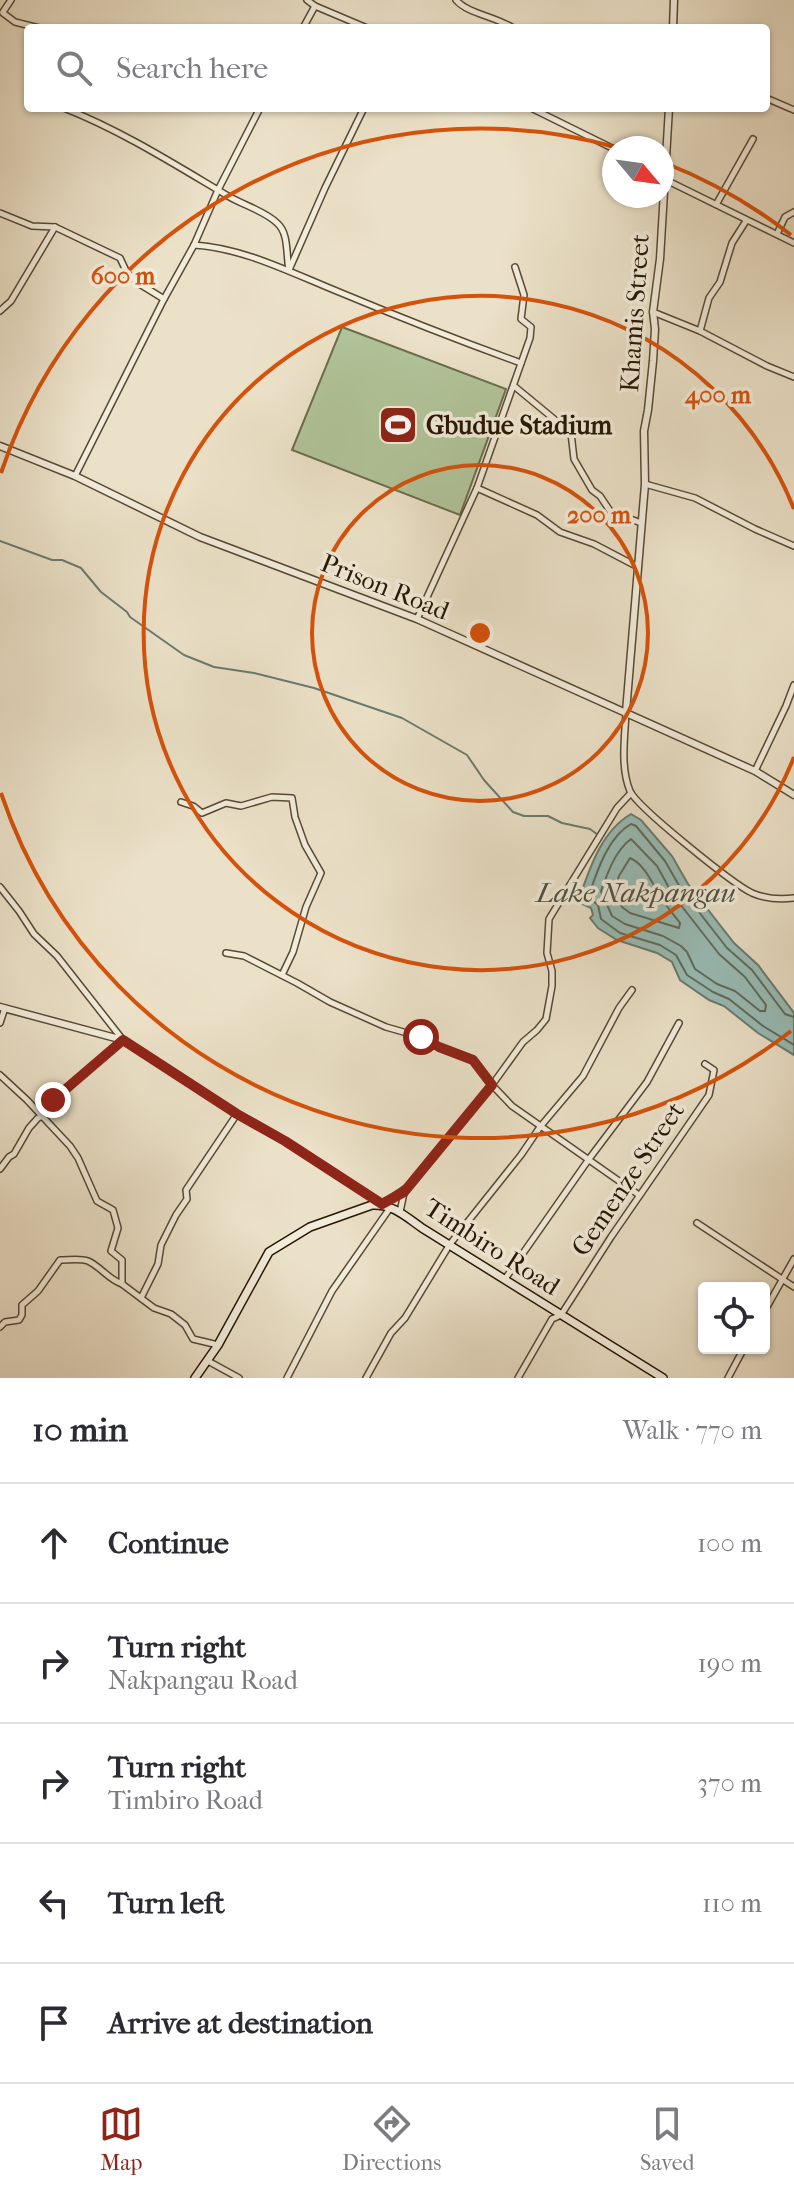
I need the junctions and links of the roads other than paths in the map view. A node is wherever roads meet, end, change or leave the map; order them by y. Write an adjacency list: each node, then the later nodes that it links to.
1 (11, 0): 6 (street)
2 (307, 0): 5 (street)
3 (456, 0): 10 (street)
4 (674, 0): 11 (street)
5 (315, 6): 8 (street); 9 (street)
6 (2, 12): 7 (street)
7 (24, 24)
8 (305, 24)
9 (358, 24)
10 (507, 24)
11 (673, 24)
12 (770, 100): 13 (street)
13 (794, 110)
14 (73, 112): 23 (street)
15 (258, 112): 23 (street)
16 (362, 112): 34 (street)
17 (539, 112): 21 (street)
18 (669, 112): 19 (street, Khamis Street)
19 (667, 136)
20 (753, 139): 24 (street)
21 (602, 143)
22 (674, 183): 24 (street)
23 (218, 190): 32 (street); 34 (street)
24 (717, 203): 28 (street)
25 (662, 208): 37 (street, Khamis Street)
26 (794, 212): 30 (street)
27 (0, 213): 29 (street)
28 (746, 221): 30 (street); 38 (street)
29 (55, 227): 35 (street); 36 (street)
30 (777, 234): 31 (street)
31 (794, 243)
32 (194, 245): 34 (street); 35 (street)
33 (515, 267): 39 (street)
34 (289, 271): 39 (street)
35 (164, 299): 43 (street)
36 (0, 311)
37 (653, 312): 38 (street); 44 (street, Khamis Street)
38 (700, 331): 40 (street)
39 (521, 363): 41 (street)
40 (794, 377)
41 (514, 386): 45 (street); 46 (street)
42 (0, 446): 43 (street, Prison Road)
43 (75, 476): 49 (street, Prison Road)
44 (645, 484): 46 (street, Khamis Street); 47 (street)
45 (477, 488): 48 (street); 49 (street)
46 (641, 523): 48 (street, Khamis Street)
47 (794, 546)
48 (638, 567): 51 (street, Khamis Street)
49 (417, 619): 51 (street, Prison Road)
50 (794, 685): 52 (street)
51 (626, 712): 52 (street, Prison Road); 53 (street)
52 (755, 771): 54 (street, Prison Road)
53 (631, 793): 57 (street); 67 (street)
54 (794, 795)
55 (181, 802): 59 (street)
56 (0, 887): 64 (street)
57 (794, 898)
58 (226, 953): 59 (street)
59 (282, 975): 67 (street)
60 (632, 990): 70 (street)
61 (3, 1008): 62 (street); 64 (street, Timbiro Road)
62 (0, 1023)
63 (679, 1023): 71 (street)
64 (123, 1040): 68 (street, Timbiro Road); 69 (street)
65 (705, 1064): 74 (street, Gemenze Street)
66 (0, 1075): 69 (street)
67 (492, 1085): 70 (street); 73 (street)
68 (237, 1114): 75 (street, Timbiro Road); 84 (street)
69 (43, 1116): 72 (street); 82 (street)
70 (540, 1127): 71 (street); 78 (street)
71 (589, 1159): 74 (street); 80 (street)
72 (0, 1169)
73 (404, 1192): 75 (street); 76 (street)
74 (639, 1195): 86 (street, Gemenze Street)
75 (387, 1205): 76 (main road, Timbiro Road); 88 (main road); 93 (street)
76 (400, 1212): 78 (main road, Timbiro Road)
77 (697, 1223): 81 (street)
78 (450, 1244): 80 (main road, Timbiro Road); 94 (street)
79 (794, 1259): 81 (street)
80 (505, 1279): 86 (main road, Timbiro Road)
81 (783, 1280): 83 (street); 85 (street)
82 (122, 1284): 84 (street); 87 (street)
83 (794, 1287)
84 (141, 1298): 88 (street)
85 (770, 1302)
86 (561, 1315): 95 (street, Gemenze Street); 96 (main road, Timbiro Road)
87 (0, 1327)
88 (218, 1345): 90 (main road)
89 (741, 1354): 97 (street)
90 (208, 1361): 91 (main road); 92 (street)
91 (195, 1378)
92 (239, 1378)
93 (287, 1378)
94 (366, 1378)
95 (518, 1378)
96 (663, 1378)
97 (728, 1378)

